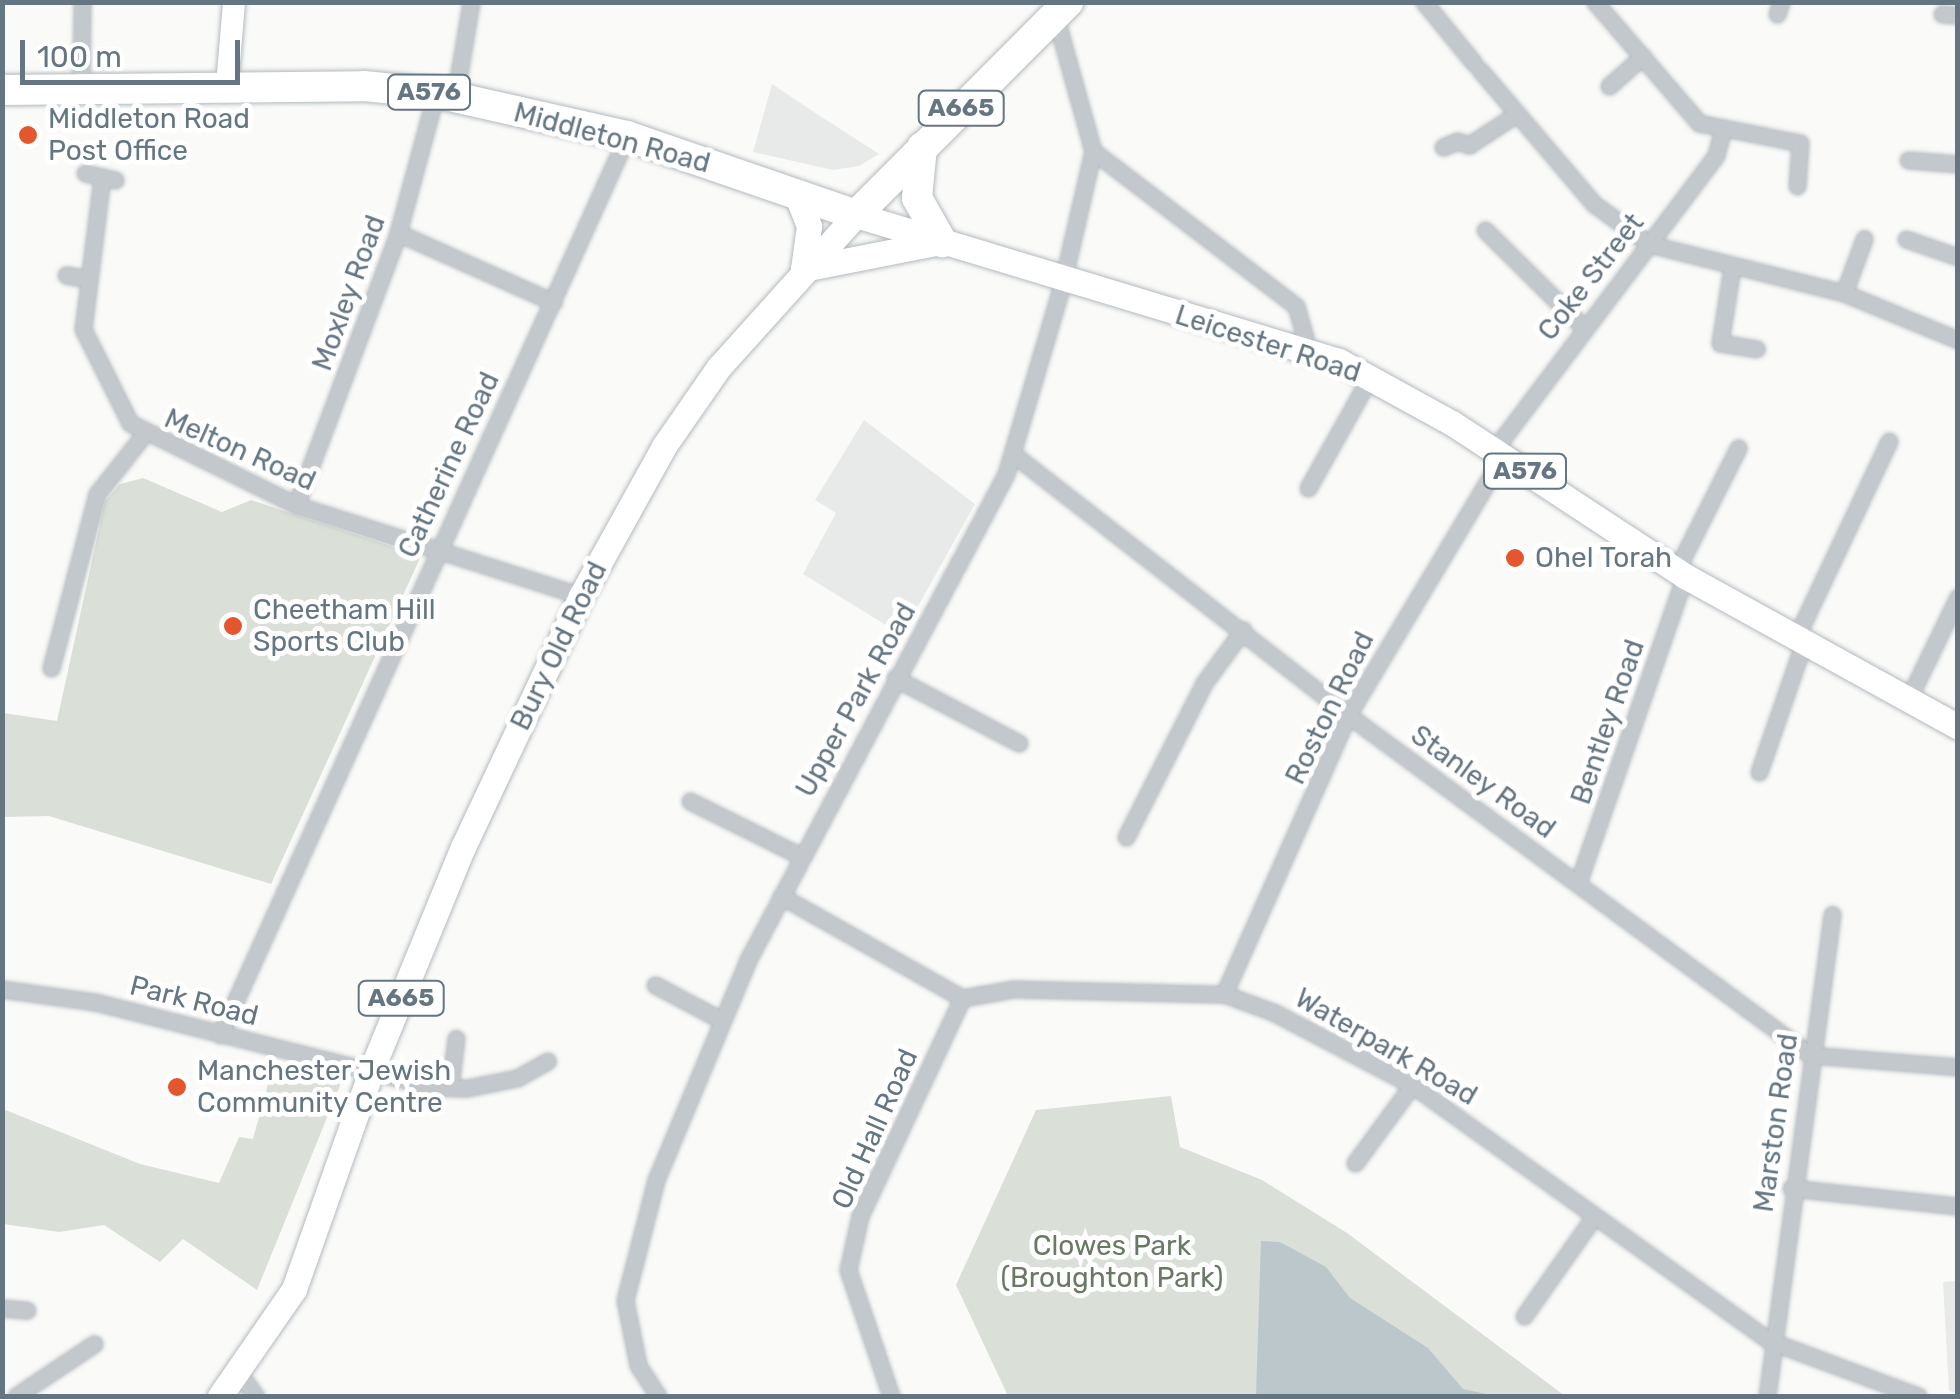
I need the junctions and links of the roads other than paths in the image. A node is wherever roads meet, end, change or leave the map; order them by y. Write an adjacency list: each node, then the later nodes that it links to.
1 (82, 2): 10 (street)
2 (234, 2): 8 (street)
3 (471, 2): 12 (street, Moxley Road)
4 (1424, 2): 13 (street)
5 (1595, 2): 7 (street)
6 (1061, 9): 16 (highway, Bury Old Road / A665); 18 (street, Upper Park Road)
7 (1642, 56): 9 (street); 14 (street)
8 (227, 86): 10 (highway, Middleton Road / A576); 12 (highway, Middleton Road / A576)
9 (1609, 86)
10 (81, 88): 11 (highway, Middleton Road / A576)
11 (2, 90)
12 (446, 95): 15 (highway, Middleton Road / A576); 26 (street, Moxley Road)
13 (1515, 115): 17 (street); 30 (street)
14 (1722, 133): 22 (street); 30 (street, Coke Street)
15 (627, 136): 23 (highway, Middleton Road / A576); 38 (street, Catherine Road)
16 (922, 147): 24 (highway, Bury Old Road / A665); 29 (highway)
17 (1442, 147)
18 (1093, 151): 36 (street, Upper Park Road); 42 (street)
19 (1908, 160): 20 (street)
20 (1958, 164)
21 (84, 174): 35 (street, Melton Road)
22 (1797, 186)
23 (797, 196): 24 (highway, Middleton Road / A576); 33 (main road)
24 (856, 215): 29 (main road, Leicester Road / A576); 33 (main road, Bury Old Road / A665)
25 (1485, 230): 39 (street)
26 (398, 233): 38 (street); 52 (street, Moxley Road)
27 (1864, 239): 37 (street)
28 (1906, 239): 31 (street)
29 (942, 242): 33 (main road); 36 (main road, Leicester Road / A576)
30 (1649, 244): 32 (street); 39 (street, Coke Street)
31 (1958, 257)
32 (1732, 267): 37 (street); 41 (street)
33 (803, 269): 55 (main road, Bury Old Road / A665)
34 (66, 275): 35 (street)
35 (89, 280): 46 (street, Melton Road)
36 (1063, 281): 42 (main road, Leicester Road / A576); 50 (street, Upper Park Road)
37 (1844, 293): 40 (street)
38 (553, 302): 53 (street, Catherine Road)
39 (1583, 327): 49 (street, Coke Street)
40 (1958, 340)
41 (1720, 343): 43 (street); 44 (street)
42 (1301, 348): 45 (main road, Leicester Road / A576)
43 (1757, 350)
44 (1713, 361)
45 (1370, 377): 49 (main road, Leicester Road / A576); 51 (street)
46 (144, 434): 52 (street, Melton Road); 59 (street)
47 (1889, 441): 58 (street)
48 (1738, 448): 54 (street, Bentley Road)
49 (1499, 453): 54 (main road, Leicester Road / A576); 62 (street, Roston Road)
50 (1013, 454): 57 (street, Stanley Road); 60 (street, Upper Park Road)
51 (1308, 488)
52 (296, 506): 53 (street, Melton Road)
53 (438, 549): 55 (street, Melton Road); 77 (street, Catherine Road)
54 (1681, 574): 58 (main road, Leicester Road / A576); 69 (street, Bentley Road)
55 (581, 596): 82 (main road, Bury Old Road / A665)
56 (1958, 597): 61 (street)
57 (1243, 630): 62 (street, Stanley Road); 67 (street)
58 (1799, 643): 61 (main road, Leicester Road / A576); 65 (street)
59 (51, 668)
60 (895, 678): 64 (street); 68 (street, Upper Park Road)
61 (1906, 704): 63 (main road, Leicester Road / A576)
62 (1348, 714): 69 (street, Stanley Road); 74 (street, Roston Road)
63 (1958, 726)
64 (1019, 743)
65 (1759, 772)
66 (690, 801): 68 (street)
67 (1126, 837)
68 (801, 856): 70 (street, Upper Park Road)
69 (1578, 883): 79 (street, Stanley Road)
70 (781, 896): 75 (street); 76 (street, Upper Park Road)
71 (1832, 914): 79 (street, Marston Road)
72 (654, 985): 76 (street)
73 (2, 989): 77 (street, Park Road)
74 (1224, 994): 75 (street, Waterpark Road); 83 (street, Waterpark Road)
75 (962, 998): 99 (street, Old Hall Road)
76 (721, 1020): 98 (street, Upper Park Road)
77 (220, 1035): 82 (street, Park Road)
78 (456, 1038): 84 (street)
79 (1810, 1054): 81 (street); 86 (street, Marston Road)
80 (548, 1062): 84 (street)
81 (1958, 1067)
82 (371, 1071): 84 (street, Park Road); 94 (main road, Bury Old Road / A665)
83 (1412, 1085): 85 (street); 88 (street, Waterpark Road)
84 (450, 1088)
85 (1355, 1163)
86 (1791, 1188): 87 (street); 92 (street, Marston Road)
87 (1958, 1206)
88 (1593, 1218): 91 (street); 92 (street, Waterpark Road)
89 (2, 1308): 90 (street)
90 (27, 1310)
91 (1524, 1316)
92 (1770, 1341): 100 (street, Marston Road); 101 (street, Waterpark Road)
93 (94, 1344): 95 (street)
94 (239, 1373): 96 (main road, Bury Old Road / A665); 97 (street)
95 (16, 1396)
96 (220, 1396)
97 (256, 1396)
98 (658, 1396)
99 (891, 1396)
100 (1767, 1396)
101 (1918, 1396)

